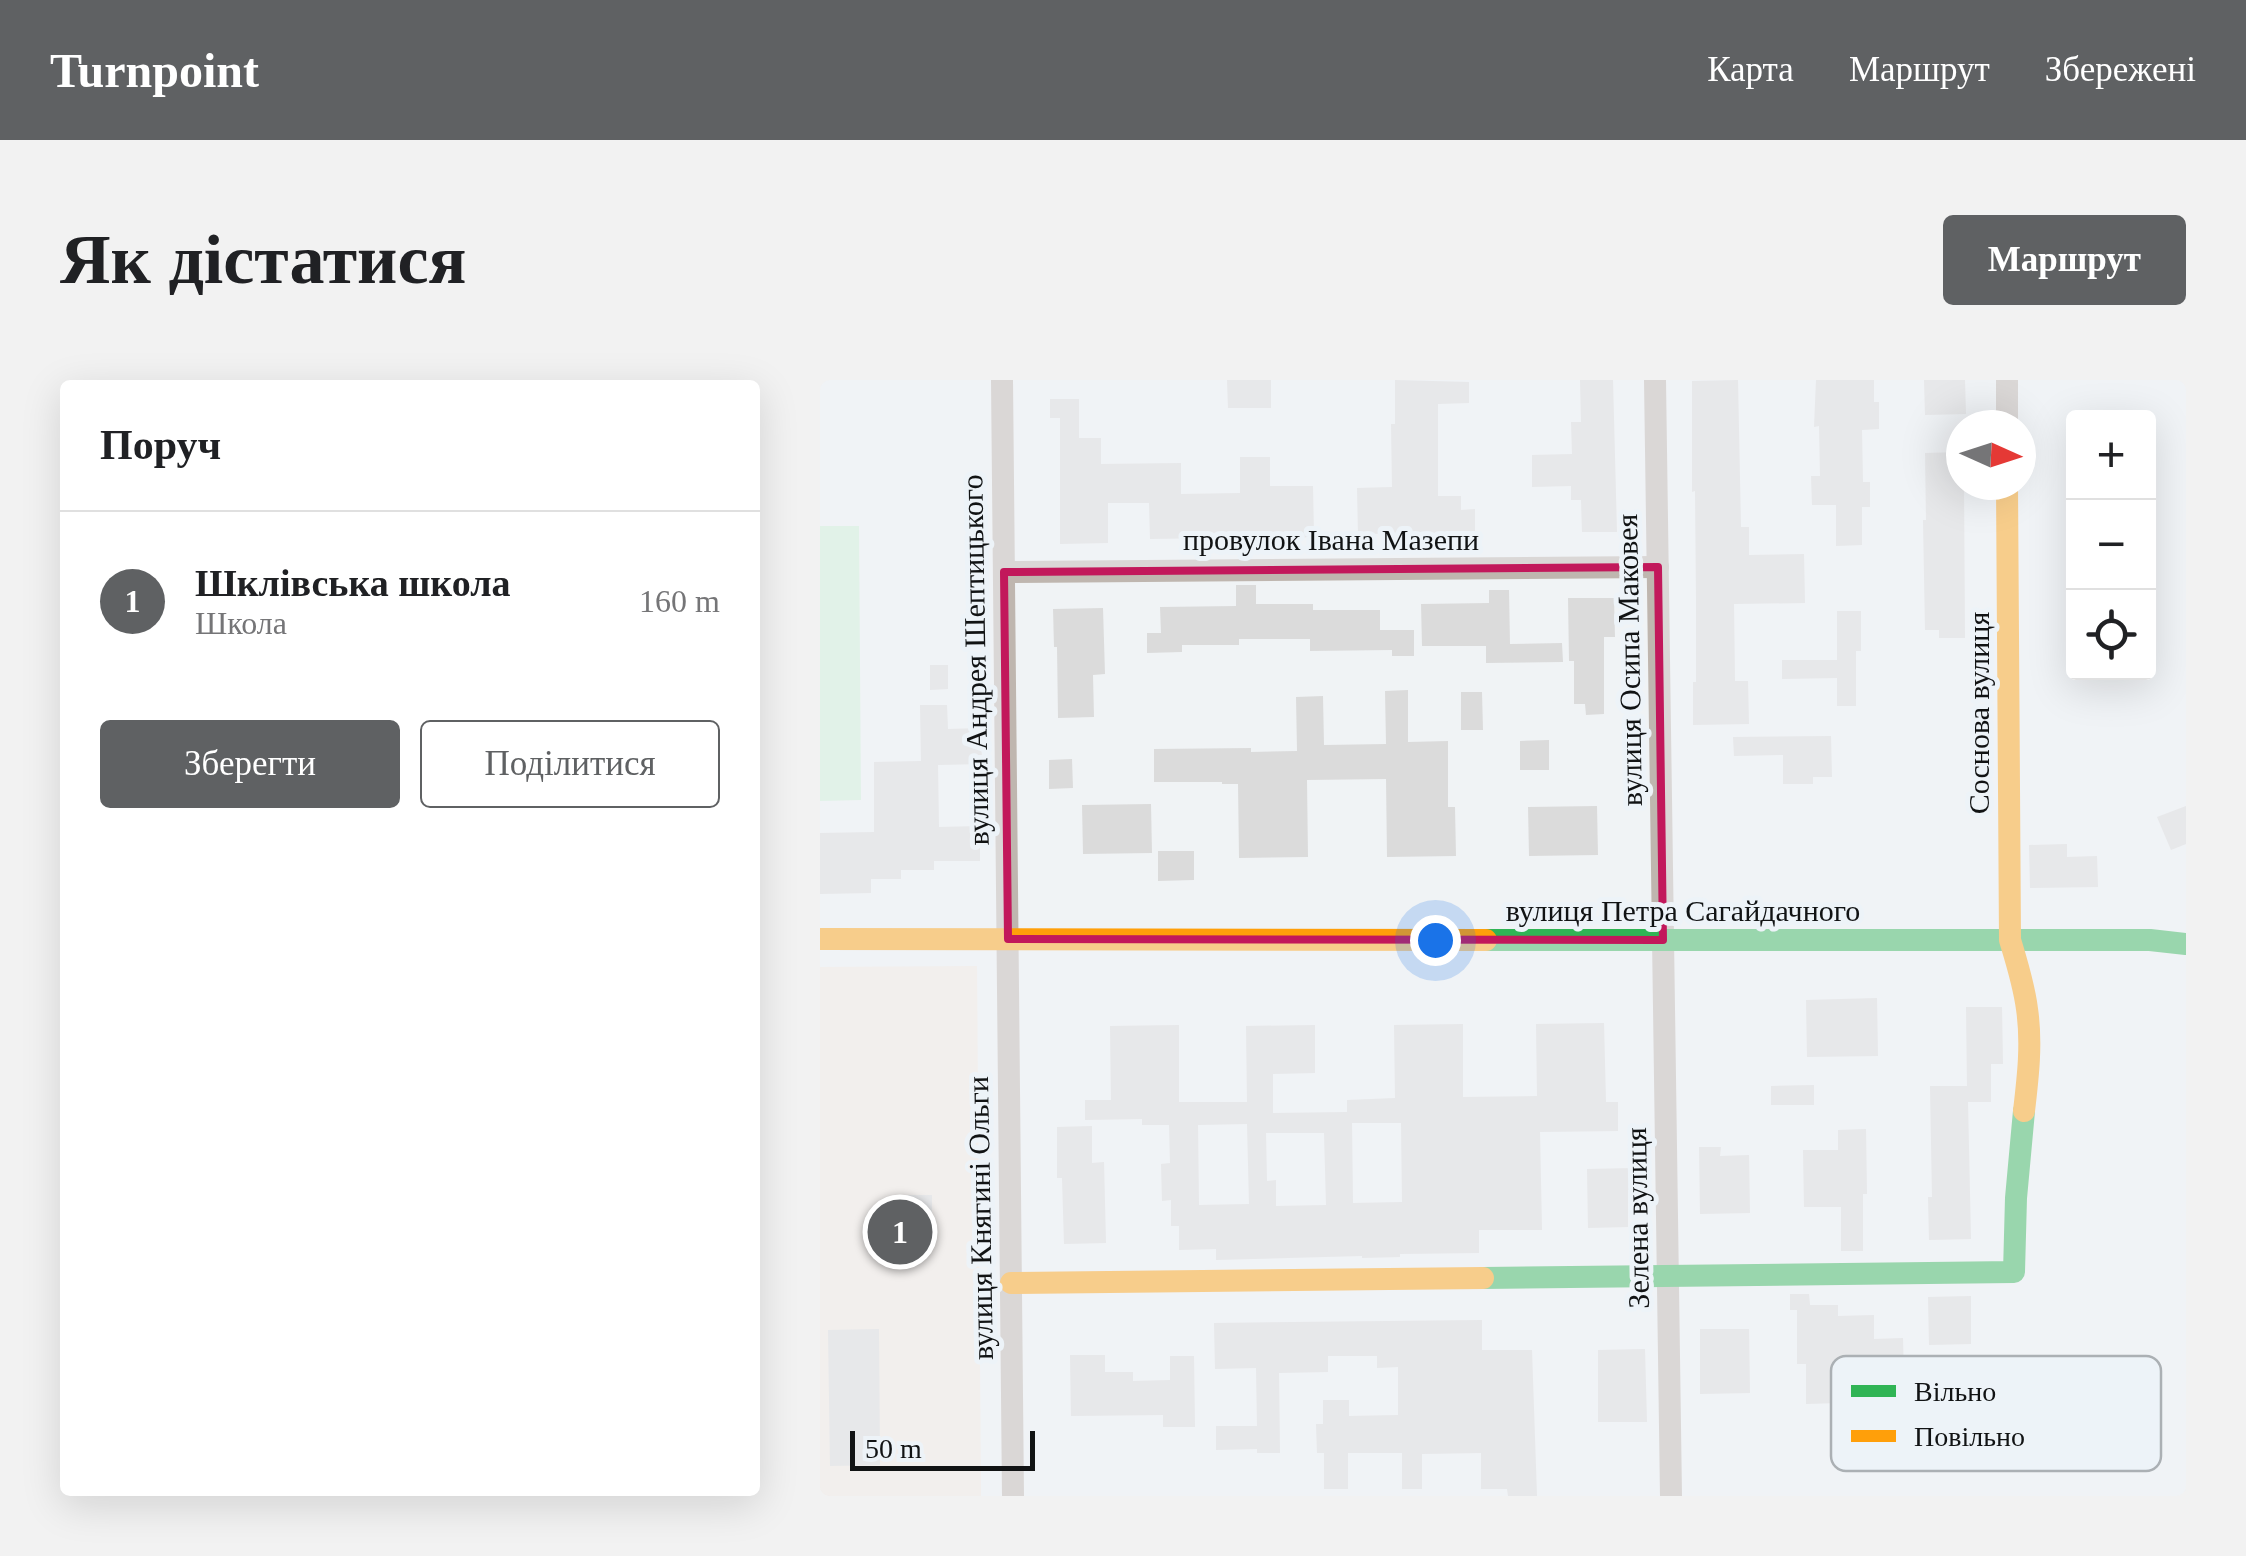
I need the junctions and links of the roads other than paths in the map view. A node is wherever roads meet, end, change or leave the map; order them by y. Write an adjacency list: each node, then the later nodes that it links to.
1 (1002, 380): 7 (street, вулиця Андрея Шептицького)
2 (1656, 380): 6 (street, вулиця Осипа Маковея)
3 (2007, 380): 4 (street)
4 (2007, 410)
5 (2007, 500): 11 (street, Соснова вулиця)
6 (1658, 568): 7 (street, провулок Івана Мазепи); 10 (street, вулиця Осипа Маковея)
7 (1004, 572): 9 (street, вулиця Андрея Шептицького)
8 (820, 939): 9 (street, вулиця Петра Сагайдачного)
9 (1008, 939): 10 (street, вулиця Петра Сагайдачного); 14 (street, вулиця Княгині Ольги)
10 (1663, 940): 11 (street, вулиця Петра Сагайдачного); 13 (street, Зелена вулиця)
11 (2010, 940): 12 (street, вулиця Петра Сагайдачного); 13 (street, Соснова вулиця)
12 (2186, 944)
13 (1668, 1276): 14 (street); 16 (street, Зелена вулиця)
14 (1011, 1284): 15 (street, вулиця Княгині Ольги)
15 (1013, 1496)
16 (1671, 1496)

